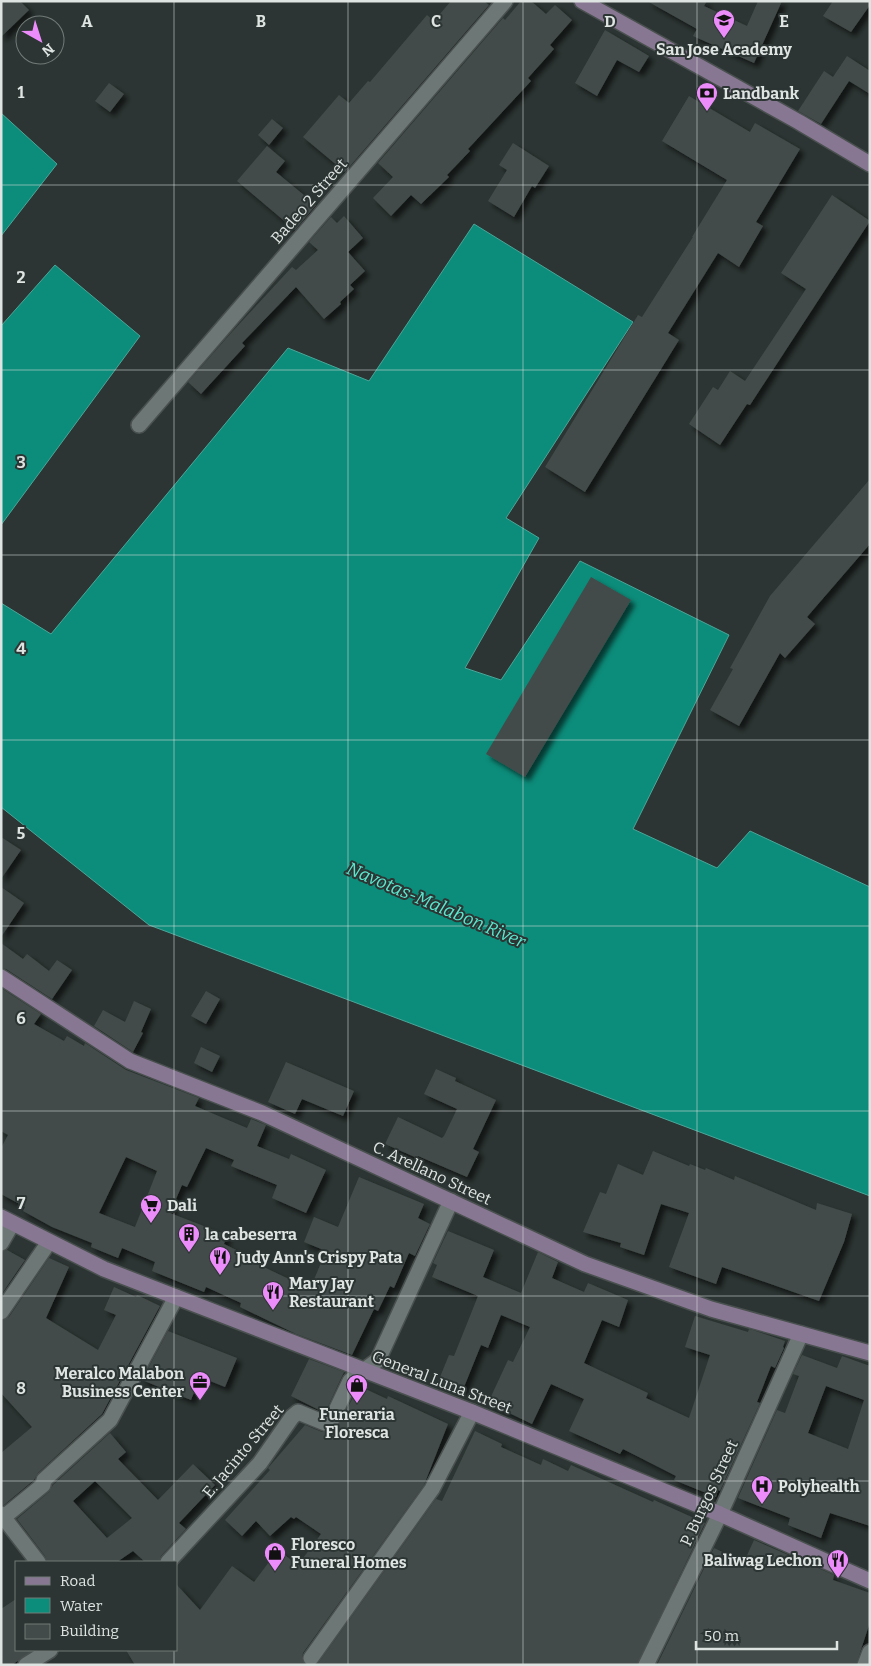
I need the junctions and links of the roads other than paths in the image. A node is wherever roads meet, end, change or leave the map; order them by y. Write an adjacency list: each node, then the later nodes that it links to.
1 (505, 1): 4 (street, Badeo 2 Street)
2 (582, 1): 3 (main road)
3 (870, 164)
4 (140, 425)
5 (1, 977): 6 (main road, C. Arellano Street)
6 (451, 1201): 12 (main road, C. Arellano Street); 14 (street)
7 (7, 1221): 8 (street); 9 (main road, General Luna Street)
8 (1, 1242)
9 (49, 1242): 10 (main road, General Luna Street); 11 (street)
10 (176, 1297): 14 (main road, General Luna Street); 17 (street)
11 (1, 1312)
12 (801, 1334): 13 (main road, C. Arellano Street); 16 (street, P. Burgos Street)
13 (870, 1353)
14 (365, 1371): 15 (main road, General Luna Street); 19 (street, E. Jacinto Street)
15 (472, 1412): 16 (main road, General Luna Street); 23 (street)
16 (720, 1514): 20 (main road, General Luna Street); 25 (street, P. Burgos Street)
17 (3, 1515): 18 (street)
18 (37, 1561)
19 (169, 1561)
20 (870, 1581)
21 (48, 1651): 24 (street)
22 (870, 1652): 26 (street)
23 (311, 1658)
24 (26, 1665)
25 (646, 1665)
26 (864, 1665)

